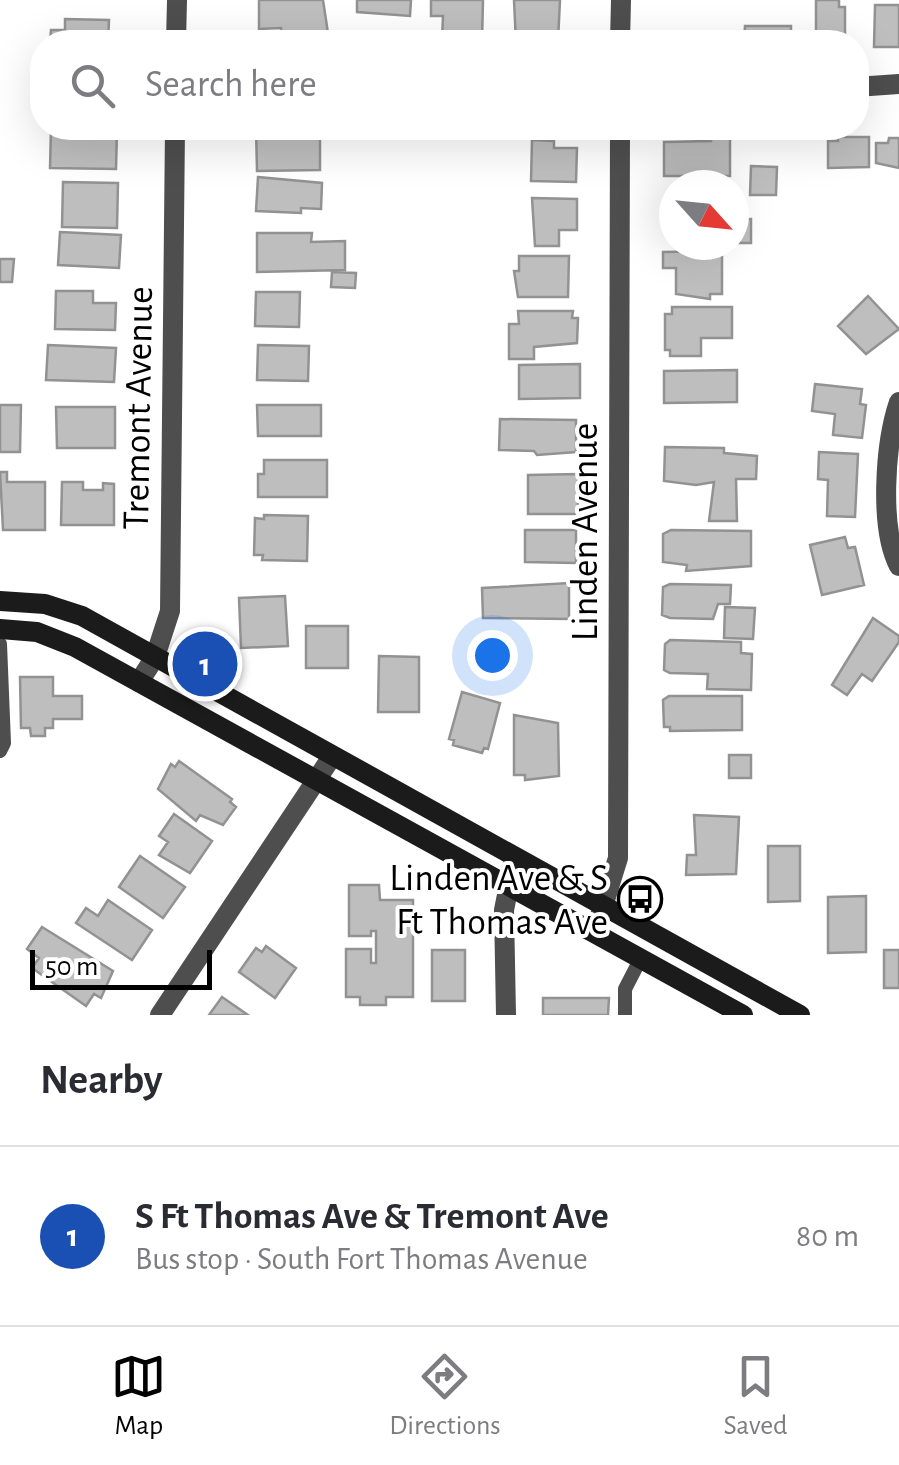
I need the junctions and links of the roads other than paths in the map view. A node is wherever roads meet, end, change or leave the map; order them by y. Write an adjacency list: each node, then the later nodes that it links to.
1 (177, 0): 3 (street)
2 (620, 0): 4 (street)
3 (176, 30)
4 (620, 30)
5 (899, 84): 6 (street)
6 (869, 86)
7 (176, 140): 14 (street, Tremont Avenue)
8 (620, 140): 21 (street, Linden Avenue)
9 (899, 402): 10 (street)
10 (899, 566)
11 (0, 601): 14 (main road)
12 (0, 630): 15 (main road)
13 (0, 644): 16 (lane)
14 (156, 657): 15 (street, Tremont Avenue); 17 (main road)
15 (140, 682): 18 (main road)
16 (0, 751)
17 (332, 758): 18 (street); 19 (main road)
18 (318, 783): 20 (main road); 25 (street)
19 (514, 860): 20 (street); 21 (main road)
20 (509, 886): 22 (main road); 26 (street)
21 (604, 905): 22 (street, Linden Avenue); 24 (main road)
22 (595, 932): 23 (main road)
23 (641, 958): 27 (lane); 28 (main road)
24 (770, 1007): 29 (main road)
25 (160, 1015)
26 (506, 1015)
27 (625, 1015)
28 (743, 1015)
29 (800, 1015)

